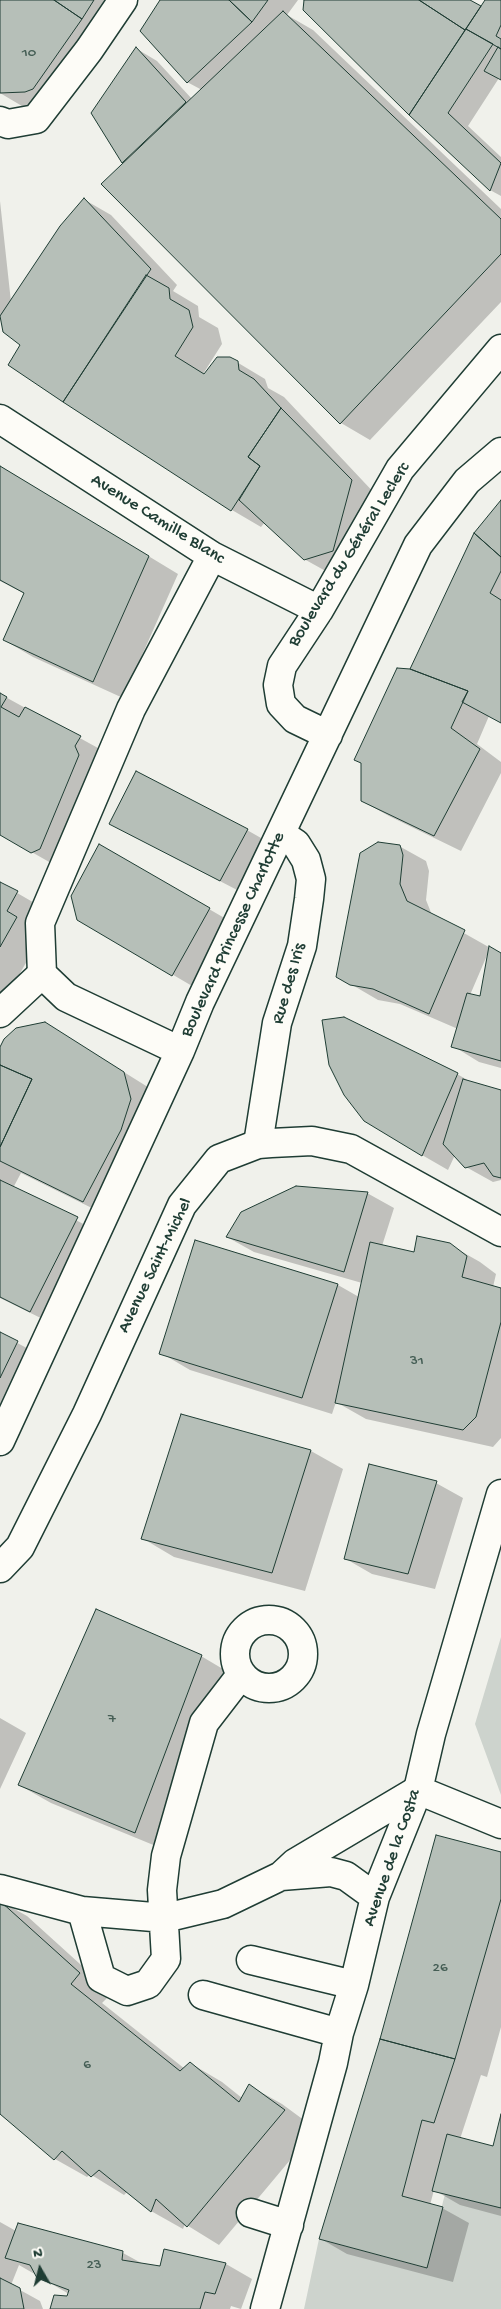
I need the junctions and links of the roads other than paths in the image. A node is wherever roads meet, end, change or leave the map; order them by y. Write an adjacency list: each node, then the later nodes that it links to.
1 (122, 0): 2 (main road)
2 (0, 121)
3 (501, 349): 7 (main road, Boulevard du Général Leclerc)
4 (0, 419): 6 (main road, Avenue Camille Blanc)
5 (501, 452): 8 (main road, Boulevard Princesse Charlotte)
6 (212, 556): 7 (main road, Avenue Camille Blanc); 10 (main road)
7 (319, 610): 8 (main road, Boulevard du Général Leclerc)
8 (328, 735): 9 (main road, Boulevard Princesse Charlotte)
9 (281, 834): 12 (main road, Boulevard Princesse Charlotte); 13 (main road, Rue des Iris)
10 (42, 974): 11 (main road); 12 (main road)
11 (0, 1013)
12 (180, 1051): 15 (main road, Boulevard Princesse Charlotte)
13 (258, 1144): 14 (main road, Avenue Saint-Michel); 17 (main road, Avenue Saint-Michel)
14 (501, 1232)
15 (0, 1441)
16 (501, 1494): 19 (main road, Avenue de la Costa)
17 (0, 1568)
18 (241, 1675): 25 (main road)
19 (418, 1790): 20 (main road); 21 (main road); 23 (main road, Avenue de la Costa)
20 (501, 1824)
21 (281, 1876): 23 (main road); 25 (main road)
22 (0, 1888): 24 (main road)
23 (375, 1896): 27 (main road, Avenue de la Costa)
24 (82, 1911): 25 (main road); 25 (main road)
25 (165, 1918)
26 (251, 1960): 27 (main road)
27 (354, 1985): 29 (main road, Avenue de la Costa)
28 (203, 1994): 29 (main road)
29 (339, 2032): 31 (main road, Avenue de la Costa)
30 (251, 2213): 31 (main road)
31 (289, 2225): 32 (main road, Avenue de la Costa)
32 (265, 2309)

